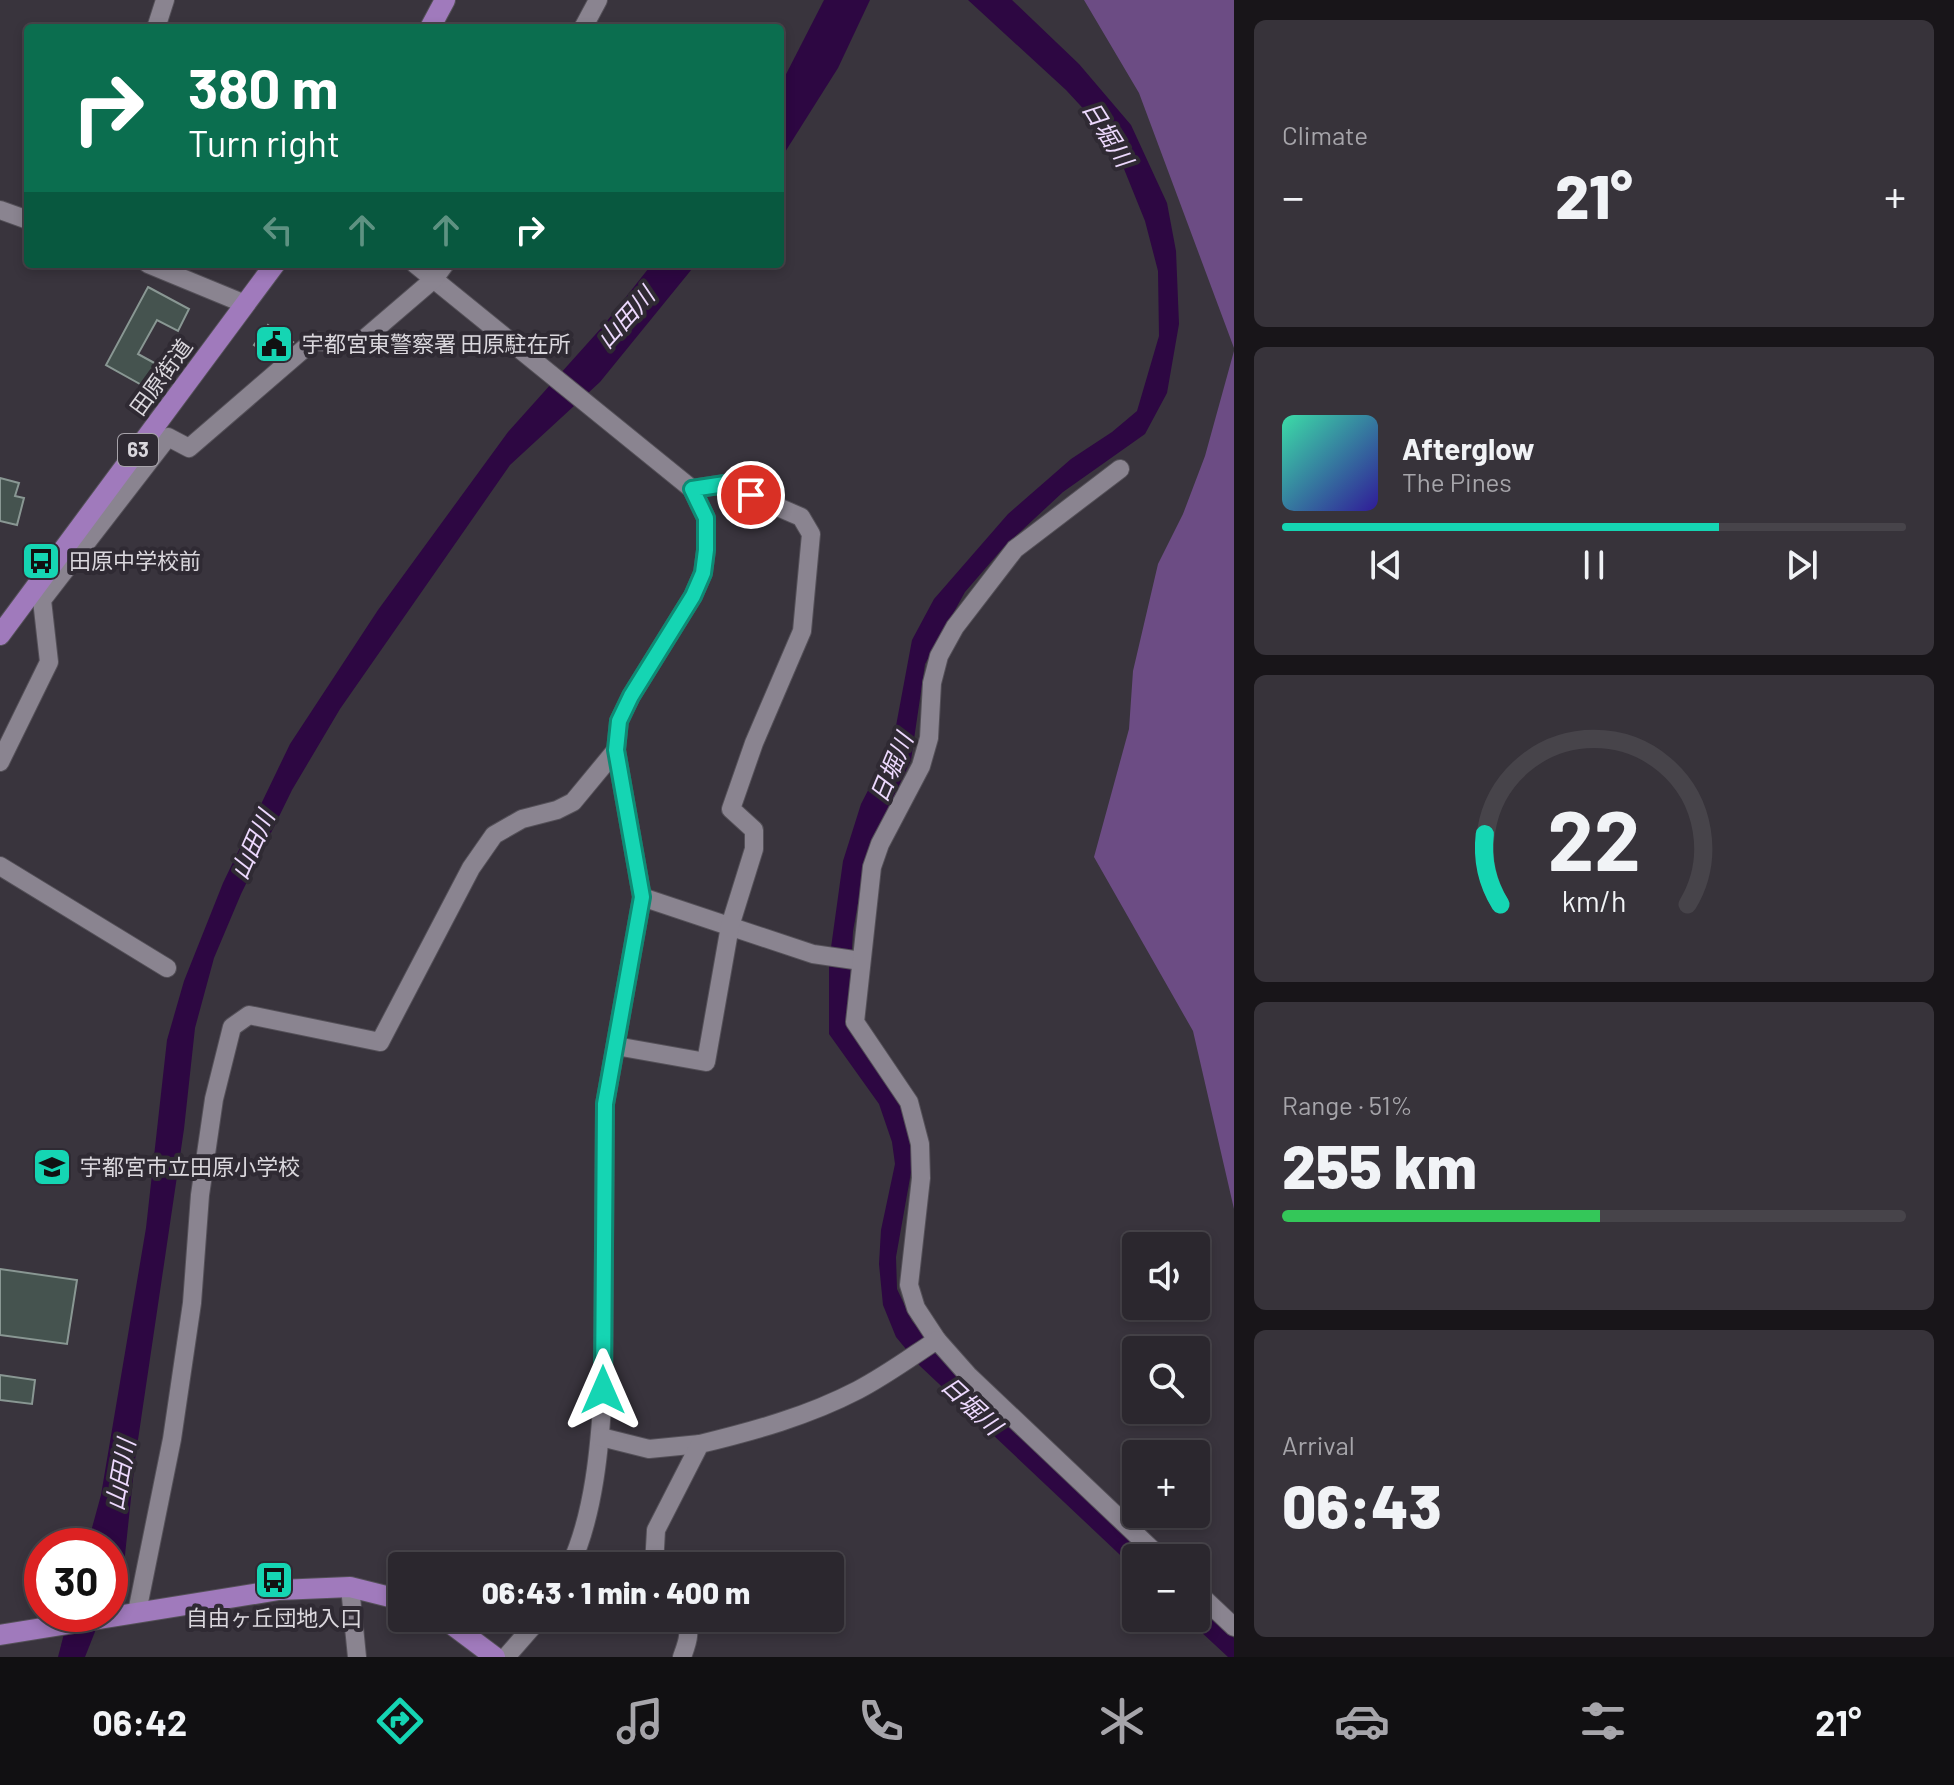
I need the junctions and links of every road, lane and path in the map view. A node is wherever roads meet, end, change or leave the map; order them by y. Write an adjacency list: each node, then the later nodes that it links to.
1 (165, 0): 4 (street)
2 (445, 0): 5 (main road)
3 (598, 0): 6 (street)
4 (157, 24)
5 (432, 24)
6 (585, 24)
7 (0, 210): 8 (street)
8 (24, 219)
9 (158, 268): 12 (street)
10 (272, 268): 12 (main road, 田原街道 / 63)
11 (440, 272): 14 (street); 17 (street)
12 (245, 304): 15 (main road, 田原街道 / 63)
13 (1120, 469): 21 (street)
14 (692, 489): 16 (street); 20 (street)
15 (0, 635)
16 (616, 750): 19 (street); 33 (street)
17 (0, 762)
18 (0, 866): 22 (street)
19 (642, 897): 20 (street); 23 (street)
20 (730, 926): 21 (street); 23 (street)
21 (861, 961): 24 (street)
22 (167, 968)
23 (616, 1046): 25 (street)
24 (937, 1340): 26 (street); 27 (street)
25 (601, 1437): 26 (street); 28 (street)
26 (700, 1444): 29 (street)
27 (1146, 1544)
28 (577, 1552)
29 (655, 1552)
30 (350, 1587): 31 (main road); 33 (main road); 39 (street)
31 (388, 1596)
32 (1210, 1604): 34 (street)
33 (130, 1613): 38 (main road)
34 (1234, 1627)
35 (462, 1632): 40 (main road)
36 (528, 1632): 41 (street)
37 (689, 1632): 42 (street)
38 (0, 1635)
39 (357, 1657)
40 (495, 1657)
41 (506, 1657)
42 (682, 1657)

